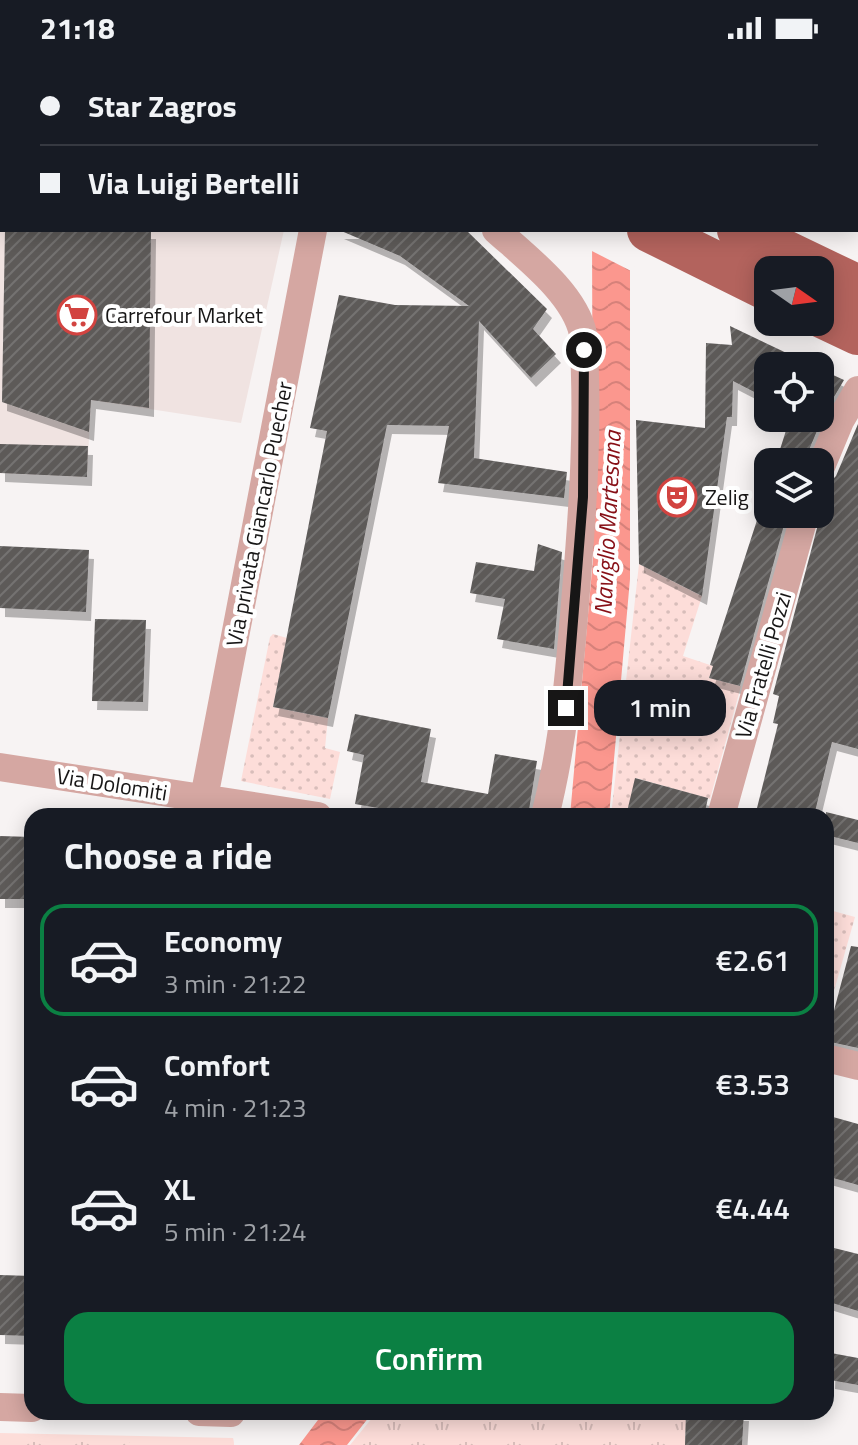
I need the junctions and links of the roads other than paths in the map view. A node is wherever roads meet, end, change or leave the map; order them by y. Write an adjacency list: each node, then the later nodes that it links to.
1 (313, 232): 13 (street, Via privata Giancarlo Puecher)
2 (498, 232): 15 (street)
3 (653, 232): 5 (main road)
4 (743, 232): 6 (main road)
5 (754, 282)
6 (858, 287)
7 (834, 322): 8 (main road)
8 (858, 333)
9 (858, 390): 10 (street)
10 (829, 448)
11 (801, 528): 16 (street, Via Fratelli Pozzi)
12 (0, 767): 13 (street, Via Dolomiti)
13 (204, 798): 14 (street, Via Dolomiti)
14 (267, 808)
15 (547, 808)
16 (723, 808)
17 (834, 1060): 18 (street)
18 (858, 1066)
19 (0, 1407): 20 (street)
20 (24, 1408)

